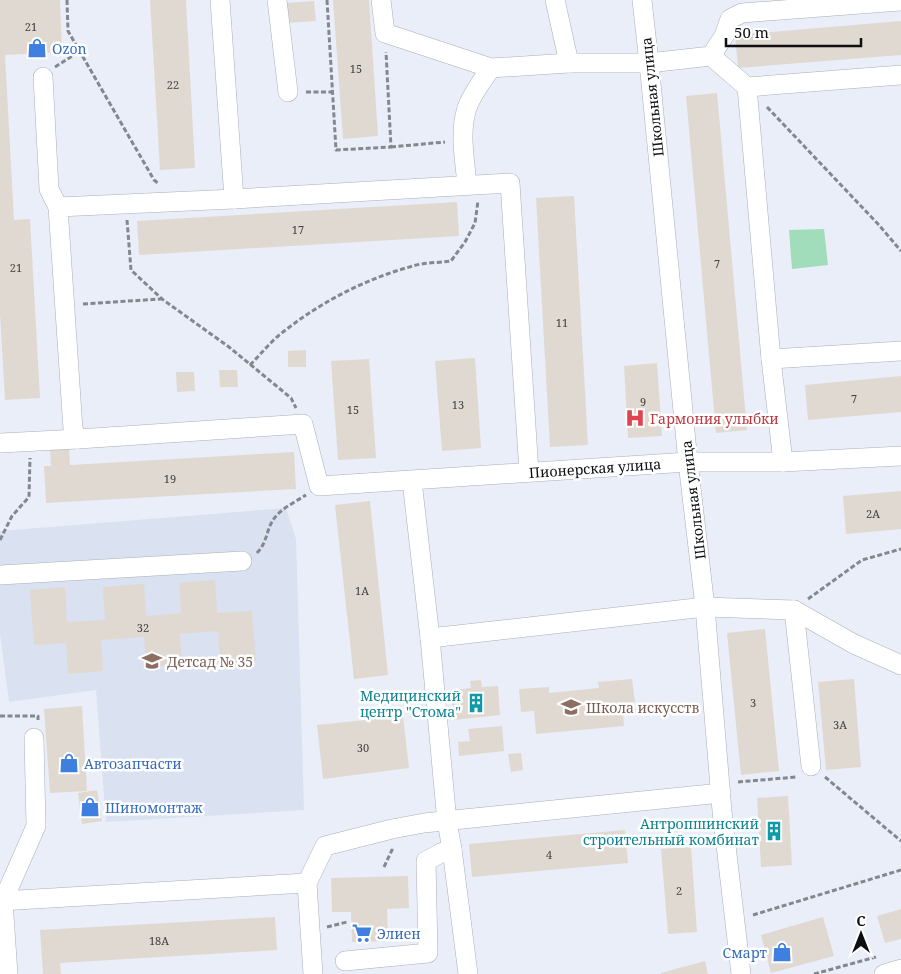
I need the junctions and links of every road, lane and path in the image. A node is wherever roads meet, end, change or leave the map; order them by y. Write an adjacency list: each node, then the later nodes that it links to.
1 (67, 0): 10 (path)
2 (220, 0): 23 (street)
3 (277, 0): 18 (street)
4 (327, 0): 19 (path)
5 (381, 0): 9 (street)
6 (555, 0): 12 (street)
7 (642, 0): 13 (street, Школьная улица)
8 (901, 1): 11 (street)
9 (385, 33): 14 (street); 21 (path)
10 (80, 51): 16 (path); 24 (path)
11 (711, 56): 13 (street); 17 (street)
12 (569, 63): 13 (street); 14 (street)
13 (649, 63): 38 (street, Школьная улица)
14 (491, 68): 20 (street)
15 (901, 75): 17 (street)
16 (43, 78): 26 (street)
17 (748, 87): 27 (path); 31 (street)
18 (288, 92): 19 (path)
19 (333, 92): 21 (path)
20 (463, 140): 21 (path); 22 (street)
21 (391, 146)
22 (473, 185): 23 (street); 32 (path); 40 (street)
23 (234, 199): 24 (street)
24 (179, 202): 25 (street)
25 (126, 205): 26 (street); 28 (path)
26 (58, 208): 29 (street)
27 (901, 251)
28 (162, 299): 29 (path); 32 (path)
29 (65, 305): 34 (street)
30 (901, 351): 31 (street)
31 (771, 359): 39 (street)
32 (250, 365): 33 (path)
33 (303, 424): 34 (street); 42 (street)
34 (78, 439): 35 (street)
35 (39, 441): 36 (street); 43 (path)
36 (0, 443)
37 (901, 456): 39 (street, Пионерская улица)
38 (688, 462): 39 (street, Пионерская улица); 40 (street, Пионерская улица); 47 (street, Школьная улица)
39 (783, 462)
40 (529, 472): 41 (street, Пионерская улица)
41 (412, 481): 42 (street, Пионерская улица); 49 (street)
42 (318, 486): 45 (path)
43 (0, 540)
44 (901, 550): 48 (path)
45 (242, 561): 46 (street)
46 (0, 575)
47 (705, 607): 48 (street); 49 (street); 53 (street, Школьная улица)
48 (794, 610): 50 (street); 52 (street)
49 (430, 638): 54 (street)
50 (901, 664)
51 (34, 738): 59 (street)
52 (811, 766): 53 (path); 55 (path)
53 (720, 788): 54 (street); 60 (street, Школьная улица)
54 (447, 822): 56 (street); 58 (street)
55 (901, 841)
56 (452, 849): 62 (street); 66 (street)
57 (901, 870): 60 (path)
58 (307, 883): 59 (street); 65 (street)
59 (2, 901): 64 (street)
60 (735, 921): 67 (street, Школьная улица)
61 (884, 954): 68 (path)
62 (345, 961)
63 (901, 969): 69 (street)
64 (8, 974)
65 (313, 974)
66 (468, 974)
67 (741, 974)
68 (814, 974)
69 (884, 974)

